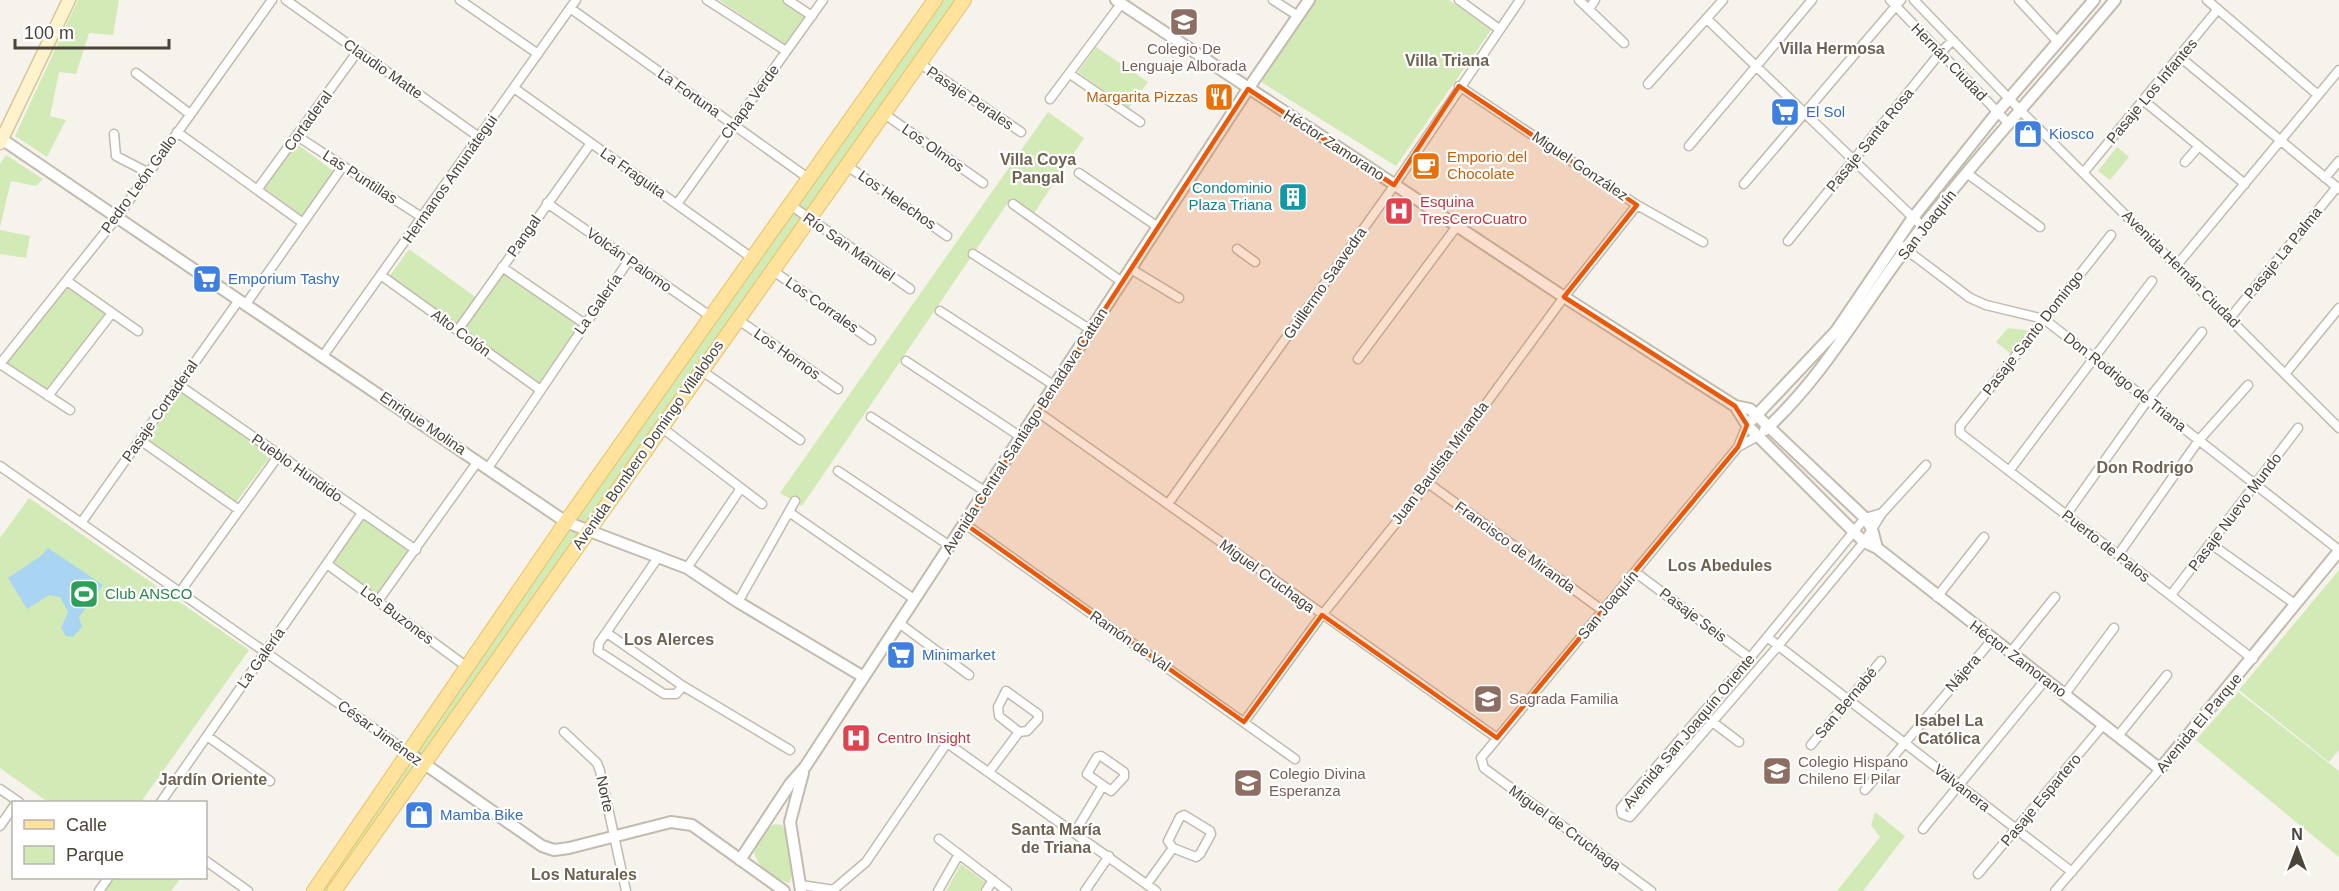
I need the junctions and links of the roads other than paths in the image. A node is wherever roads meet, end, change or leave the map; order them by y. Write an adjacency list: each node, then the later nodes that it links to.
1 (69, 0): 67 (main road)
2 (272, 0): 58 (street, Pedro León Gallo)
3 (286, 0): 36 (street, Claudio Matte)
4 (460, 0): 39 (street)
5 (576, 0): 26 (street, Hermanos Amunátegui)
6 (707, 0): 37 (street)
7 (788, 0): 29 (street)
8 (824, 0): 29 (street, Chapa Verde)
9 (964, 0): 41 (main road, Avenida Bombero Domingo Villalobos)
10 (1273, 0): 30 (street)
11 (1309, 0): 30 (street, Avenida Central Santiago Benadava Cattan)
12 (1459, 0): 32 (street)
13 (1520, 0): 32 (street, Guillermo Saavedra)
14 (1579, 0): 27 (street)
15 (1595, 0): 27 (street)
16 (1723, 0): 31 (street)
17 (1812, 0): 42 (street)
18 (1914, 0): 33 (street, Hernán Ciudad)
19 (2019, 0): 34 (street)
20 (2094, 0): 34 (street, San Joaquín)
21 (2115, 0): 54 (street, San Joaquín)
22 (2207, 0): 28 (street)
23 (929, 2): 81 (main road, Avenida Bombero Domingo Villalobos)
24 (1118, 2): 45 (street); 49 (street, Héctor Zamorano)
25 (1895, 2): 38 (street, Hernán Ciudad); 57 (street)
26 (570, 8): 39 (street, Hermanos Amunátegui); 61 (street, La Fortuna)
27 (1588, 9): 35 (street)
28 (2218, 9): 40 (street, Pasaje Los Infantes); 50 (street)
29 (812, 16): 37 (street, Chapa Verde)
30 (1298, 16): 49 (street, Avenida Central Santiago Benadava Cattan)
31 (1707, 19): 42 (street); 46 (street)
32 (1499, 30): 47 (street, Guillermo Saavedra)
33 (1953, 40): 38 (street, Pasaje Santa Rosa); 52 (street, Hernán Ciudad)
34 (2058, 41): 52 (street, San Joaquín)
35 (1624, 43)
36 (358, 51): 65 (street, Cortaderal); 66 (street, Claudio Matte)
37 (786, 51): 61 (street, Chapa Verde)
38 (1940, 52): 55 (street, Hernán Ciudad); 72 (street, Pasaje Santa Rosa)
39 (538, 54): 48 (street, Hermanos Amunátegui)
40 (2180, 57): 53 (street, Pasaje Los Infantes); 69 (street)
41 (919, 63): 56 (main road, Avenida Bombero Domingo Villalobos); 63 (street, Pasaje Perales)
42 (1755, 66): 57 (street); 70 (street)
43 (2339, 70): 50 (street)
44 (136, 73): 58 (street)
45 (1070, 74): 51 (street); 59 (street)
46 (1648, 84)
47 (1459, 86): 86 (street, Guillermo Saavedra); 93 (street, Miguel González)
48 (514, 88): 66 (street, Hermanos Amunátegui); 68 (street, La Fraguita)
49 (1248, 89): 86 (street, Héctor Zamorano); 101 (street, Avenida Central Santiago Benadava Cattan)
50 (2318, 95): 69 (street)
51 (1050, 99)
52 (2010, 99): 54 (street, Hernán Ciudad); 55 (street, San Joaquín)
53 (2144, 101): 71 (street); 77 (street, Pasaje Los Infantes)
54 (2021, 111): 60 (street, San Joaquín); 77 (street, Avenida Hernán Ciudad)
55 (1998, 112): 60 (street, Hernán Ciudad); 97 (street, San Joaquín)
56 (883, 113): 75 (main road, Avenida Bombero Domingo Villalobos); 83 (street, Los Olmos)
57 (1803, 113): 72 (street); 84 (street)
58 (190, 114): 62 (street, Pedro León Gallo)
59 (1140, 122)
60 (2009, 124): 80 (street, San Joaquín)
61 (734, 125): 81 (street, La Fortuna); 90 (street, Chapa Verde)
62 (177, 132): 78 (street, Pedro León Gallo); 88 (street)
63 (1021, 132)
64 (114, 134): 78 (street)
65 (297, 136): 76 (street, Las Puntillas); 88 (street, Cortaderal)
66 (479, 137): 95 (street, Hermanos Amunátegui)
67 (1, 140): 94 (street, Enrique Molina)
68 (591, 143): 89 (street, Pangal); 90 (street, La Fraguita)
69 (2281, 143): 82 (street); 85 (street)
70 (1689, 146)
71 (2199, 146): 74 (street); 85 (street)
72 (1853, 161): 97 (street); 105 (street, Pasaje Santa Rosa)
73 (2339, 161): 82 (street)
74 (2186, 162)
75 (846, 165): 96 (main road, Avenida Bombero Domingo Villalobos); 104 (street, Los Helechos)
76 (343, 166): 95 (street, Las Puntillas); 98 (street)
77 (2084, 172): 114 (street, Avenida Hernán Ciudad)
78 (149, 173): 94 (street, Pedro León Gallo)
79 (1079, 173): 101 (street)
80 (1968, 174): 100 (street, San Joaquín); 102 (street)
81 (808, 178): 91 (main road, Avenida Bombero Domingo Villalobos)
82 (2325, 178): 87 (street)
83 (983, 183)
84 (1744, 184)
85 (2245, 184): 114 (street)
86 (1394, 185): 99 (street, Héctor Zamorano); 183 (street, Guillermo Saavedra)
87 (2338, 188): 130 (street, Pasaje La Palma)
88 (257, 190): 98 (street)
89 (547, 203): 112 (street, Volcán Palomo); 115 (street, Pangal)
90 (677, 204): 111 (street, La Fraguita)
91 (789, 204): 96 (street, Río San Manuel); 111 (main road, Avenida Bombero Domingo Villalobos)
92 (1013, 204): 121 (street)
93 (1637, 205): 106 (street, Miguel González); 123 (street, Juan Bautista Miranda)
94 (118, 216): 119 (street, Pedro León Gallo); 125 (street, Enrique Molina)
95 (423, 218): 118 (street, Hermanos Amunátegui)
96 (809, 218): 117 (main road, Avenida Bombero Domingo Villalobos); 122 (street, Río San Manuel)
97 (1912, 219): 100 (street); 107 (street, San Joaquín)
98 (303, 223): 125 (street)
99 (1456, 226): 123 (street, Héctor Zamorano); 140 (street)
100 (1922, 226): 109 (street, San Joaquín)
101 (1158, 227): 116 (street, Avenida Central Santiago Benadava Cattan)
102 (2040, 227)
103 (2111, 235): 132 (street, Pasaje Santo Domingo)
104 (947, 236)
105 (1788, 241)
106 (1702, 242)
107 (1896, 242): 109 (street, Don Rodrigo de Triana); 156 (street, San Joaquín)
108 (1237, 249): 113 (street)
109 (1907, 250): 132 (street, Don Rodrigo de Triana); 160 (street, San Joaquín)
110 (974, 254): 135 (street)
111 (752, 258): 129 (main road, Avenida Bombero Domingo Villalobos)
112 (629, 260): 129 (street, Volcán Palomo); 133 (street, La Galería)
113 (1255, 262)
114 (2177, 265): 130 (street, Avenida Hernán Ciudad)
115 (502, 267): 133 (street); 134 (street, Pangal)
116 (1131, 269): 121 (street, Avenida Central Santiago Benadava Cattan); 124 (street)
117 (772, 270): 131 (main road, Avenida Bombero Domingo Villalobos); 138 (street, Los Corrales)
118 (382, 276): 134 (street, Alto Colón); 139 (street, Hermanos Amunátegui)
119 (67, 281): 128 (street); 143 (street, Pedro León Gallo)
120 (2152, 281): 141 (street)
121 (1122, 282): 135 (street, Avenida Central Santiago Benadava Cattan)
122 (910, 289)
123 (1564, 297): 153 (street, Héctor Zamorano); 177 (street, Juan Bautista Miranda)
124 (1179, 298)
125 (243, 302): 139 (street, Enrique Molina); 146 (street, Pasaje Cortaderal)
126 (2339, 308): 145 (street)
127 (940, 311): 148 (street)
128 (112, 313): 136 (street); 151 (street)
129 (711, 316): 190 (main road, Avenida Bombero Domingo Villalobos)
130 (2230, 318): 145 (street, Avenida Hernán Ciudad)
131 (737, 319): 144 (main road, Avenida Bombero Domingo Villalobos); 150 (street, Los Hornos)
132 (2044, 320): 141 (street, Don Rodrigo de Triana); 163 (street, Pasaje Santo Domingo)
133 (585, 324): 149 (street, La Galería)
134 (458, 330): 149 (street, Alto Colón)
135 (1091, 330): 148 (street, Avenida Central Santiago Benadava Cattan)
136 (138, 331)
137 (2202, 332): 152 (street)
138 (871, 340)
139 (323, 356): 171 (street, Enrique Molina)
140 (1358, 359)
141 (2096, 359): 152 (street, Don Rodrigo de Triana); 176 (street)
142 (906, 361): 165 (street)
143 (0, 364): 151 (street)
144 (701, 370): 159 (main road, Avenida Bombero Domingo Villalobos); 167 (street)
145 (2286, 374): 162 (street, Avenida Hernán Ciudad)
146 (179, 385): 166 (street, Pasaje Cortaderal); 170 (street, Pueblo Hundido)
147 (2248, 385): 168 (street)
148 (1055, 386): 155 (street, Avenida Central Santiago Benadava Cattan)
149 (539, 389): 174 (street, La Galería)
150 (838, 389)
151 (48, 396): 154 (street)
152 (2147, 401): 168 (street, Don Rodrigo de Triana); 188 (street)
153 (1735, 406): 156 (street, Héctor Zamorano); 158 (street, Héctor Zamorano)
154 (70, 410)
155 (1038, 412): 165 (street, Avenida Central Santiago Benadava Cattan); 183 (street, Miguel Cruchaga)
156 (1757, 415): 158 (street, San Joaquín); 160 (street, Héctor Zamorano)
157 (872, 417): 180 (street)
158 (1747, 425): 164 (street, Héctor Zamorano); 169 (street, San Joaquín)
159 (661, 426): 179 (street); 194 (main road, Avenida Bombero Domingo Villalobos)
160 (1769, 426): 164 (street, San Joaquín); 189 (street, Héctor Zamorano)
161 (2298, 428): 178 (street, Pasaje Nuevo Mundo)
162 (2339, 428)
163 (1960, 433): 176 (street, Puerto de Palos)
164 (1758, 436): 169 (street, San Joaquín); 195 (street, Héctor Zamorano)
165 (1021, 437): 180 (street, Avenida Central Santiago Benadava Cattan)
166 (140, 440): 184 (street); 191 (street, Pasaje Cortaderal)
167 (800, 440)
168 (2199, 440): 178 (street, Don Rodrigo de Triana); 203 (street)
169 (1738, 447): 207 (street, San Joaquín)
170 (279, 455): 184 (street); 186 (street, Pueblo Hundido)
171 (478, 461): 174 (street, Enrique Molina); 201 (street)
172 (1926, 465): 187 (street, Avenida San Joaquín Oriente)
173 (0, 466): 191 (street, César Jiménez)
174 (488, 468): 190 (street, Enrique Molina)
175 (838, 471): 199 (street)
176 (2009, 471): 188 (street, Puerto de Palos)
177 (1428, 483): 216 (street, Francisco de Miranda); 217 (street, Juan Bautista Miranda)
178 (2256, 484): 198 (street, Pasaje Nuevo Mundo); 202 (street, Don Rodrigo de Triana)
179 (741, 488): 182 (street); 206 (street)
180 (986, 492): 192 (street, Avenida Central Santiago Benadava Cattan)
181 (795, 501): 185 (street)
182 (762, 504)
183 (1168, 504): 217 (street, Miguel Cruchaga)
184 (239, 510): 208 (street)
185 (789, 512): 212 (street); 214 (street)
186 (362, 513): 201 (street, Pueblo Hundido); 205 (street, La Galería)
187 (1881, 513): 189 (street, Avenida San Joaquín Oriente); 193 (street, Avenida San Joaquín Oriente)
188 (2066, 515): 203 (street, Puerto de Palos)
189 (1865, 518): 193 (street, Héctor Zamorano); 195 (street, Avenida San Joaquín Oriente)
190 (566, 522): 194 (street, Enrique Molina); 229 (main road, Avenida Bombero Domingo Villalobos)
191 (81, 523): 208 (street, César Jiménez)
192 (965, 524): 199 (street, Avenida Central Santiago Benadava Cattan); 238 (street, Ramón de Val)
193 (1872, 529): 197 (street, Avenida San Joaquín Oriente); 200 (street, Héctor Zamorano)
194 (587, 531): 204 (street, Enrique Molina); 252 (main road, Avenida Bombero Domingo Villalobos)
195 (1854, 531): 197 (street, Héctor Zamorano); 221 (street, Avenida San Joaquín Oriente)
196 (1984, 537): 210 (street)
197 (1863, 542): 200 (street, Héctor Zamorano); 223 (street, Avenida San Joaquín Oriente)
198 (2211, 544): 209 (street, Pasaje Nuevo Mundo); 215 (street)
199 (950, 546): 212 (street, Avenida Central Santiago Benadava Cattan)
200 (1877, 548): 210 (street, Héctor Zamorano)
201 (416, 550): 213 (street)
202 (2339, 550): 215 (street, Avenida El Parque)
203 (2118, 555): 209 (street, Puerto de Palos)
204 (659, 556): 206 (street, Enrique Molina); 220 (street)
205 (327, 564): 213 (street, Los Buzones); 224 (street, La Galería)
206 (687, 568): 214 (street, Enrique Molina)
207 (1635, 572): 216 (street, San Joaquín); 226 (street, Pasaje Seis)
208 (180, 592): 224 (street, César Jiménez)
209 (2171, 596): 227 (street, Puerto de Palos)
210 (1937, 597): 222 (street, Héctor Zamorano)
211 (2055, 597): 225 (street)
212 (914, 599): 218 (street, Avenida Central Santiago Benadava Cattan)
213 (378, 601): 229 (street, Los Buzones)
214 (738, 602): 232 (street, Enrique Molina)
215 (2295, 604): 227 (street, Avenida El Parque)
216 (1602, 610): 245 (street, San Joaquín)
217 (1322, 615): 238 (street, Juan Bautista Miranda); 245 (street, Miguel Cruchaga)
218 (899, 623): 230 (street); 232 (street, Avenida Central Santiago Benadava Cattan)
219 (2114, 628): 235 (street)
220 (607, 633): 234 (street); 234 (street)
221 (1767, 637): 223 (street, Valvanera); 226 (street, Avenida San Joaquín Oriente)
222 (1992, 640): 225 (street, Héctor Zamorano); 247 (street, Nájera)
223 (1778, 646): 236 (street, Valvanera); 239 (street, Avenida San Joaquín Oriente)
224 (265, 652): 243 (street, La Galería); 250 (street, César Jiménez)
225 (2010, 653): 233 (street, Héctor Zamorano)
226 (1750, 658): 237 (street, Avenida San Joaquín Oriente)
227 (2253, 659): 255 (street, Avenida El Parque)
228 (1881, 661): 236 (street, San Bernabé)
229 (467, 667): 250 (main road, Avenida Bombero Domingo Villalobos)
230 (969, 675)
231 (2168, 675): 244 (street)
232 (862, 676): 254 (street, Avenida Central Santiago Benadava Cattan)
233 (2046, 679): 235 (street, Héctor Zamorano); 258 (street)
234 (683, 686): 249 (street)
235 (2065, 694): 240 (street, Héctor Zamorano)
236 (1849, 700): 247 (street, Valvanera); 248 (street, San Bernabé)
237 (1702, 714): 239 (street); 239 (street, Avenida San Joaquín Oriente)
238 (1244, 722): 251 (street, Ramón de Val)
239 (1713, 722): 246 (street)
240 (2103, 724): 244 (street, Héctor Zamorano); 269 (street, Pasaje Espartero)
241 (564, 732): 271 (street, Norte)
242 (1019, 732): 242 (street); 256 (street)
243 (207, 736): 257 (street); 263 (street, La Galería)
244 (2118, 736): 255 (street, Héctor Zamorano)
245 (1497, 738): 253 (street, San Joaquín)
246 (1739, 742)
247 (1903, 743): 258 (street, Valvanera); 261 (street, Nájera)
248 (1811, 745)
249 (790, 750)
250 (409, 753): 252 (street, César Jiménez); 284 (main road, Avenida Bombero Domingo Villalobos)
251 (1295, 759)
252 (422, 763): 271 (street, César Jiménez); 285 (main road, Avenida Bombero Domingo Villalobos)
253 (1481, 764): 294 (street, Miguel de Cruchaga)
254 (805, 767): 265 (street, Avenida Central Santiago Benadava Cattan); 266 (street)
255 (2160, 769): 278 (street, Avenida El Parque)
256 (989, 772): 270 (street); 288 (street)
257 (270, 781)
258 (1959, 785): 268 (street); 269 (street, Valvanera)
259 (1102, 787): 259 (street); 270 (street)
260 (0, 789): 262 (street)
261 (1865, 790)
262 (14, 801)
263 (162, 801)
264 (12, 809): 267 (street)
265 (770, 814): 266 (street); 276 (street, Avenida Central Santiago Benadava Cattan)
266 (790, 822): 282 (street)
267 (0, 826)
268 (1923, 829)
269 (2016, 829): 278 (street, Valvanera); 279 (street, Pasaje Espartero)
270 (1075, 832): 275 (street)
271 (614, 835): 276 (street, César Jiménez); 286 (street, Norte)
272 (939, 839): 274 (street)
273 (1173, 848): 273 (street); 281 (street)
274 (959, 855): 280 (street); 289 (street)
275 (1109, 856): 281 (street); 292 (street)
276 (740, 860): 287 (street, César Jiménez)
277 (207, 862): 283 (street)
278 (2072, 872): 295 (street, Avenida El Parque)
279 (1978, 874)
280 (993, 880): 290 (street); 291 (street)
281 (1147, 884): 293 (street)
282 (801, 888): 288 (street)
283 (248, 891)
284 (314, 891)
285 (334, 891)
286 (626, 891)
287 (784, 891)
288 (834, 891)
289 (938, 891)
290 (986, 891)
291 (1007, 891)
292 (1085, 891)
293 (1156, 891)
294 (1651, 891)
295 (2055, 891)

